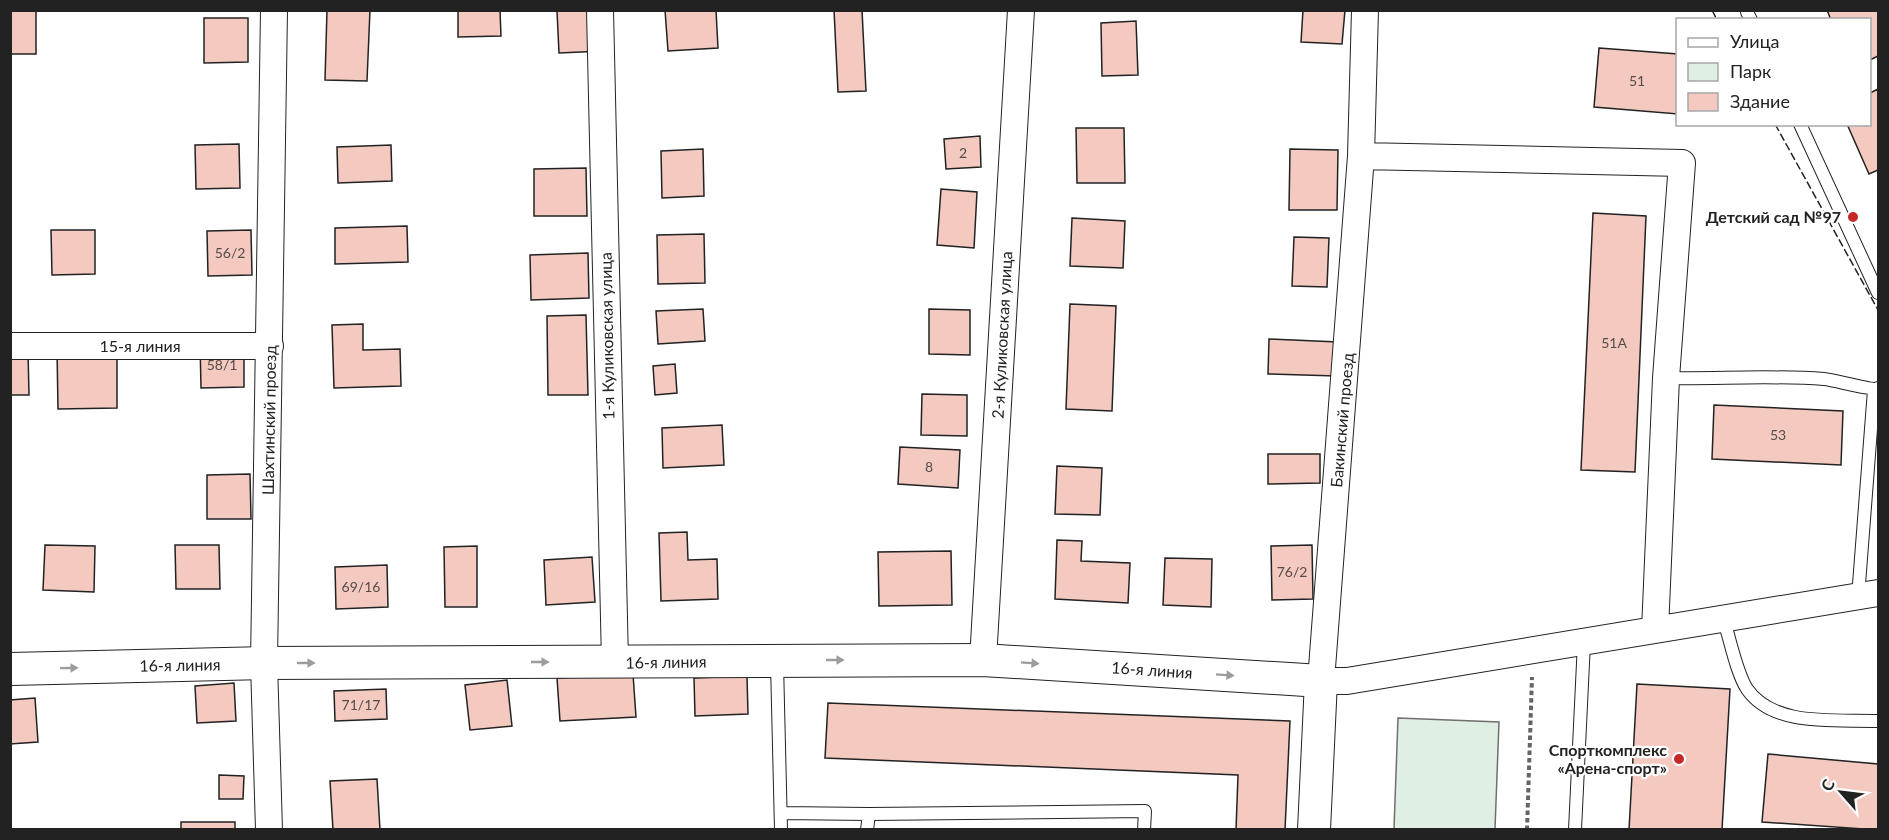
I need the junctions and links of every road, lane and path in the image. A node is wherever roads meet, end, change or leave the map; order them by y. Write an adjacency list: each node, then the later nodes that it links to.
1 (274, 10): 9 (street, Шахтинский проезд)
2 (600, 10): 19 (street, 1-я Куликовская улица)
3 (1021, 10): 18 (street, 2-я Куликовская улица)
4 (1365, 10): 6 (street, Бакинский проезд)
5 (1801, 126): 7 (lane)
6 (1361, 156): 10 (street); 22 (street, Бакинский проезд)
7 (1878, 293)
8 (10, 346): 9 (street, 15-я линия)
9 (270, 346): 20 (street, Шахтинский проезд)
10 (1666, 378): 11 (lane); 14 (street)
11 (1876, 389): 12 (lane)
12 (1868, 595): 13 (street)
13 (1723, 618): 14 (street); 23 (lane)
14 (1655, 630): 15 (street)
15 (1584, 642): 16 (street); 32 (lane)
16 (1533, 651): 22 (street); 31 (path)
17 (777, 660): 18 (street, 16-я линия, one-way to 18); 19 (street, 16-я линия); 24 (lane)
18 (983, 660): 22 (street, 16-я линия, one-way to 22)
19 (615, 662): 20 (street, 16-я линия, one-way to 19)
20 (264, 663): 21 (street, 16-я линия, one-way to 20); 26 (street, Шахтинский проезд)
21 (10, 669)
22 (1321, 681): 30 (street, Бакинский проезд)
23 (1878, 721)
24 (781, 813): 25 (lane); 27 (lane)
25 (869, 814): 28 (lane); 29 (lane)
26 (269, 830)
27 (781, 830)
28 (867, 830)
29 (1144, 830)
30 (1314, 830)
31 (1527, 830)
32 (1575, 830)

